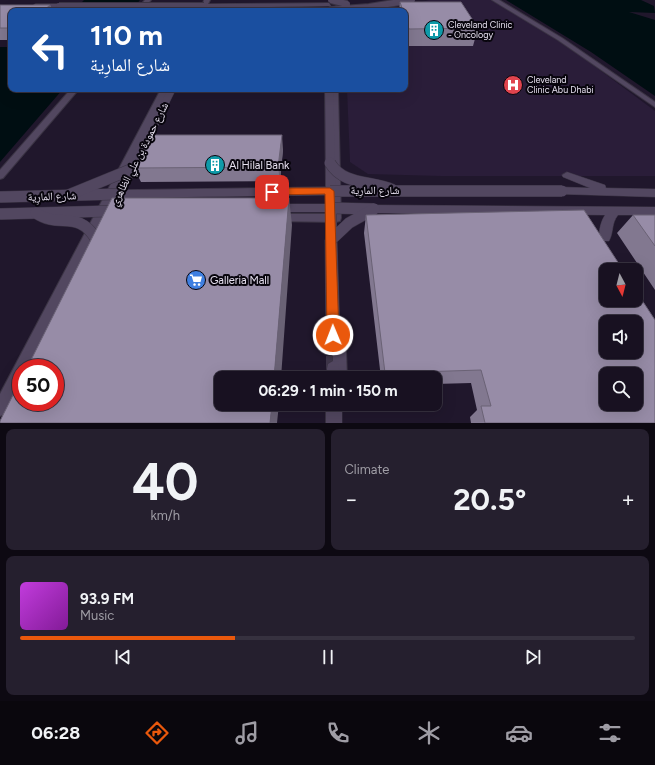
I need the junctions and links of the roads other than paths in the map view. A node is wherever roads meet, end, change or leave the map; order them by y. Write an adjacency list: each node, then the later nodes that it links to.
1 (148, 0): 10 (street)
2 (207, 0): 7 (main road); 8 (street)
3 (383, 0): 6 (main road, bridge)
4 (412, 0): 13 (main road, bridge)
5 (495, 0): 19 (street)
6 (330, 5): 11 (main road); 12 (main road, bridge)
7 (190, 6): 8 (main road, bridge); 9 (main road, bridge)
8 (203, 6)
9 (30, 8)
10 (141, 8)
11 (241, 8)
12 (346, 8)
13 (359, 8)
14 (72, 92): 23 (street)
15 (163, 92): 39 (street)
16 (170, 92): 21 (main road, شارع حمودة بن علي الظاهري)
17 (330, 92): 20 (main road)
18 (334, 92): 37 (street)
19 (655, 105)
20 (330, 163): 24 (main road, bridge); 25 (main road)
21 (132, 169): 28 (main road, شارع حمودة بن علي الظاهري); 29 (main road, bridge)
22 (567, 174): 26 (main road)
23 (0, 176)
24 (393, 190): 25 (main road, شارع المارِية, bridge); 26 (main road, شارع المارِية, bridge)
25 (330, 191): 28 (main road, شارع المارِية); 37 (main road)
26 (617, 192): 27 (main road, شارع المارِية)
27 (655, 193)
28 (120, 194): 29 (main road, شارع المارِية, bridge); 35 (main road, شارع حمودة بن علي الظاهري)
29 (66, 196): 30 (main road, شارع المارِية, bridge)
30 (0, 197)
31 (374, 209): 32 (main road, شارع المارِية); 37 (main road, شارع المارِية, bridge); 42 (main road, bridge)
32 (615, 210): 33 (main road, شارع المارِية); 40 (main road)
33 (655, 211)
34 (36, 213): 35 (main road, شارع المارِية, bridge); 38 (main road, شارع المارِية, bridge); 41 (main road, bridge)
35 (116, 213): 39 (street); 41 (main road, شارع حمودة بن علي الظاهري)
36 (265, 213): 37 (main road, شارع المارِية)
37 (333, 213): 42 (main road, bridge); 46 (street)
38 (0, 214)
39 (99, 218): 44 (street)
40 (605, 238)
41 (96, 239): 45 (main road, شارع حمودة بن علي الظاهري)
42 (331, 240): 43 (main road)
43 (333, 335)
44 (26, 359)
45 (36, 359)
46 (335, 371)
47 (12, 386): 49 (street)
48 (12, 405): 52 (main road)
49 (0, 409)
50 (334, 411): 53 (main road)
51 (341, 411): 54 (street)
52 (3, 423)
53 (334, 423)
54 (341, 423)

